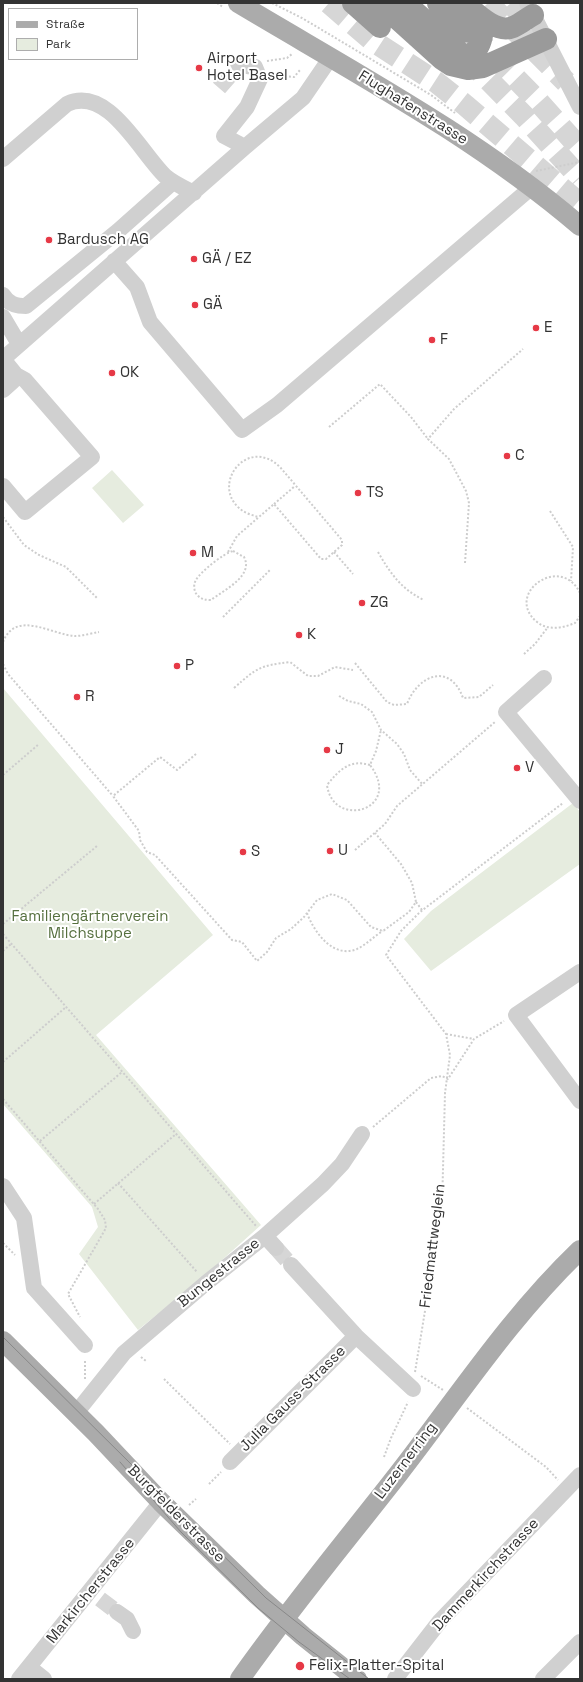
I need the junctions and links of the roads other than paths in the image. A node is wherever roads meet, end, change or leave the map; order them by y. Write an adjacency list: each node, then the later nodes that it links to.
1 (238, 3): 11 (main road, Flughafenstrasse)
2 (353, 3): 8 (highway)
3 (380, 3): 9 (highway)
4 (405, 3): 9 (highway)
5 (438, 3): 9 (highway)
6 (464, 3): 9 (highway)
7 (530, 9): 9 (highway); 10 (street)
8 (380, 27)
9 (463, 39): 10 (highway)
10 (546, 39): 13 (street)
11 (331, 57): 14 (street); 16 (main road, Flughafenstrasse)
12 (239, 65): 14 (street)
13 (580, 107)
14 (245, 147): 18 (street)
15 (3, 159): 17 (street)
16 (533, 179): 19 (main road, Flughafenstrasse); 20 (street)
17 (173, 182): 18 (street); 21 (street)
18 (194, 193): 20 (street)
19 (580, 226)
20 (114, 260): 23 (street)
21 (3, 295)
22 (3, 317): 23 (street)
23 (19, 344): 24 (street)
24 (3, 359): 27 (street)
25 (3, 368): 26 (street)
26 (3, 390)
27 (3, 486)
28 (544, 678): 29 (street)
29 (577, 798)
30 (580, 972): 31 (street)
31 (580, 1101)
32 (362, 1134): 34 (street, Bungestrasse)
33 (3, 1186): 40 (street)
34 (265, 1236): 35 (street); 42 (street, Bungestrasse)
35 (276, 1248)
36 (580, 1250): 47 (main road, Luzernerring)
37 (292, 1265): 38 (street, Julia Gauss-Strasse)
38 (356, 1336): 41 (street, Julia Gauss-Strasse); 43 (street, Julia Gauss-Strasse)
39 (3, 1341): 42 (main road, Burgfelderstrasse)
40 (85, 1345)
41 (413, 1389)
42 (80, 1408): 45 (main road, Burgfelderstrasse)
43 (235, 1457)
44 (580, 1474): 54 (street, Dammerkirchstrasse)
45 (161, 1502): 47 (main road, Burgfelderstrasse); 50 (street, Markircherstrasse)
46 (117, 1612): 48 (street)
47 (283, 1619): 52 (main road, Luzernerring); 53 (main road, Burgfelderstrasse)
48 (133, 1631)
49 (580, 1642): 55 (street)
50 (24, 1673): 51 (street)
51 (44, 1679)
52 (240, 1679)
53 (357, 1679)
54 (395, 1679)
55 (543, 1679)

